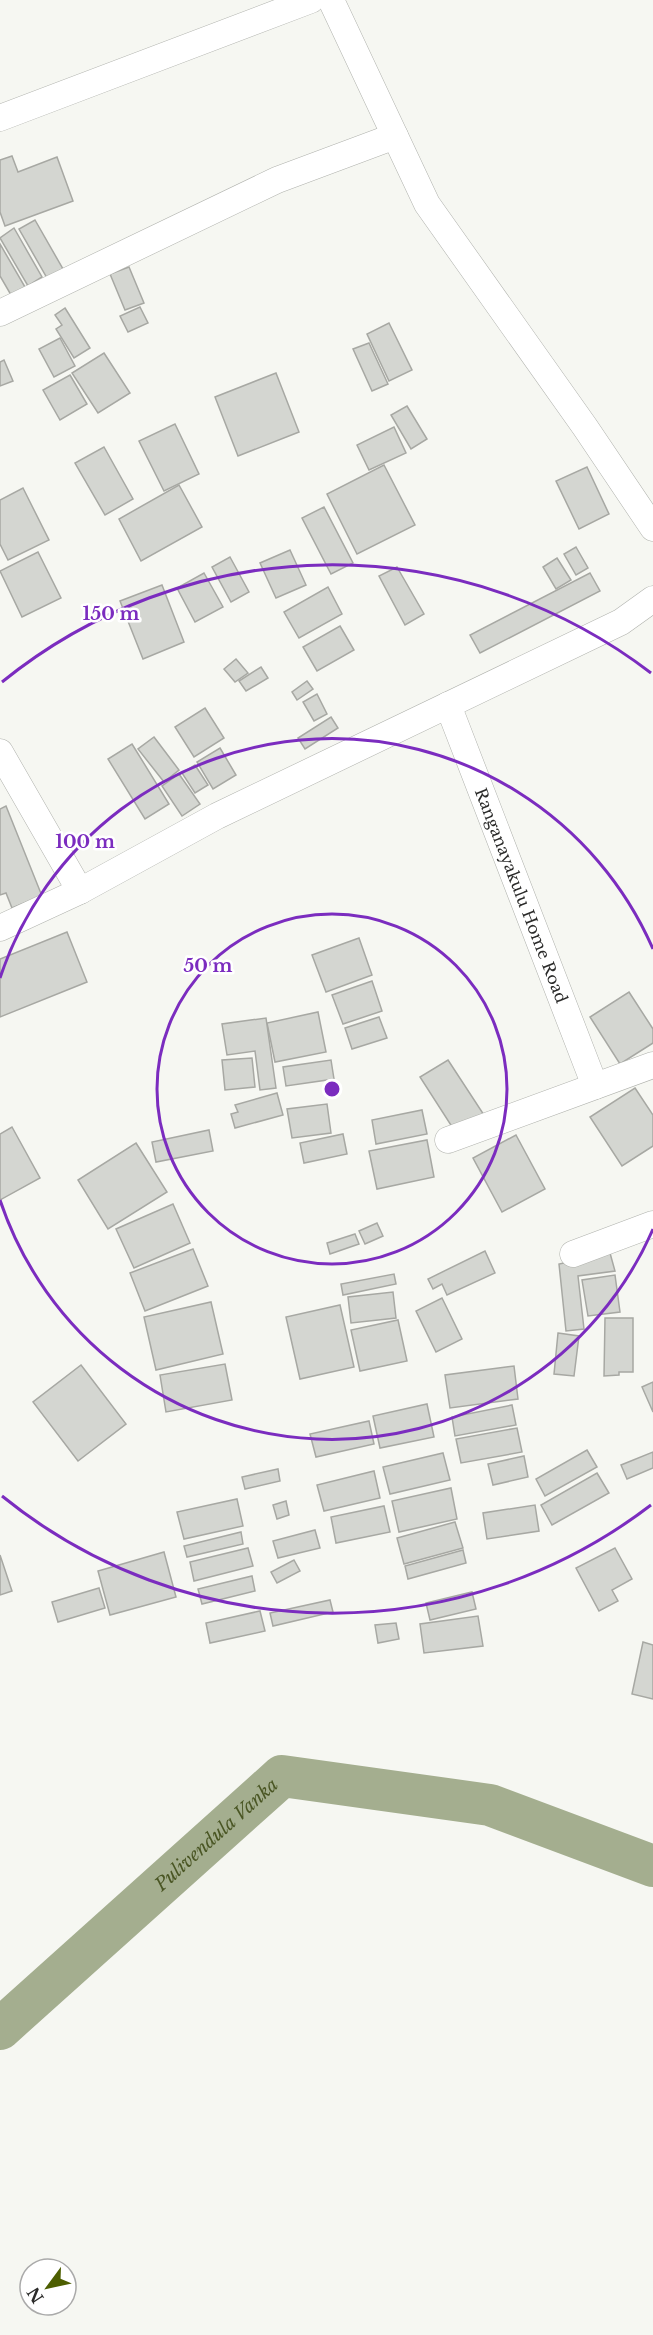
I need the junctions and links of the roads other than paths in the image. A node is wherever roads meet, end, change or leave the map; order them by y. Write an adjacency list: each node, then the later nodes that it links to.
1 (311, 0): 3 (street)
2 (331, 0): 4 (street)
3 (0, 118)
4 (395, 136): 5 (street); 6 (street)
5 (0, 313)
6 (653, 528)
7 (653, 599): 8 (street)
8 (448, 705): 10 (street); 13 (street, Ranganayakulu Home Road)
9 (0, 752): 10 (street)
10 (80, 891): 11 (street)
11 (0, 928)
12 (653, 1065): 13 (street)
13 (595, 1086): 14 (street)
14 (448, 1140)
15 (653, 1224): 16 (street)
16 (573, 1254)

